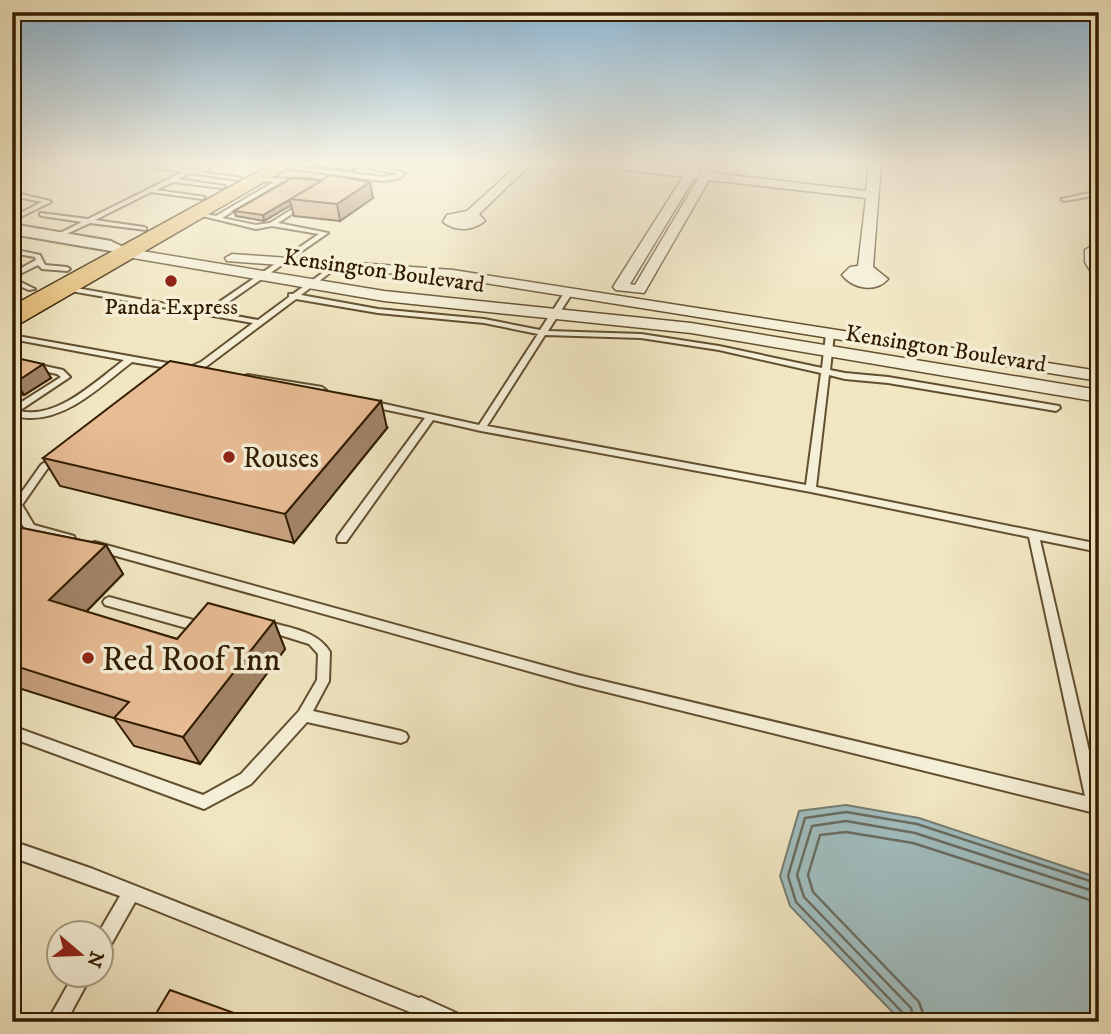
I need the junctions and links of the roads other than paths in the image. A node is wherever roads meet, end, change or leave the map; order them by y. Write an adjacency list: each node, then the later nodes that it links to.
1 (106, 212): 15 (lane)
2 (188, 212): 19 (main road)
3 (210, 212): 14 (lane)
4 (227, 212): 14 (lane)
5 (280, 212): 12 (lane)
6 (292, 212): 12 (lane)
7 (473, 212): 13 (street)
8 (672, 212): 9 (street)
9 (679, 212)
10 (870, 212): 25 (street)
11 (42, 214): 15 (lane)
12 (289, 214): 16 (lane)
13 (470, 215)
14 (219, 217): 16 (lane)
15 (88, 221): 18 (lane); 19 (lane)
16 (272, 224): 23 (lane)
17 (12, 229): 18 (street)
18 (56, 237): 19 (street)
19 (131, 243): 23 (street, Kensington Boulevard); 27 (street, Kensington Boulevard); 28 (main road)
20 (1099, 245): 26 (street)
21 (12, 251): 22 (lane)
22 (40, 261): 28 (lane); 30 (lane)
23 (286, 261): 24 (street, Kensington Boulevard); 27 (lane)
24 (338, 264): 29 (lane); 31 (street, Kensington Boulevard)
25 (865, 270)
26 (1099, 274)
27 (264, 276): 29 (street, Kensington Boulevard); 33 (lane)
28 (66, 278): 30 (main road); 33 (lane); 35 (main road)
29 (309, 284): 32 (lane); 34 (street, Kensington Boulevard)
30 (17, 286)
31 (569, 292): 34 (lane); 38 (street, Kensington Boulevard)
32 (292, 296): 36 (lane); 37 (lane)
33 (208, 313): 36 (lane)
34 (555, 314): 37 (lane); 42 (street, Kensington Boulevard)
35 (12, 317)
36 (258, 323): 45 (lane)
37 (543, 333): 46 (lane); 56 (lane)
38 (830, 334): 42 (lane); 49 (street, Kensington Boulevard)
39 (12, 337): 40 (lane)
40 (25, 339): 41 (lane); 43 (lane)
41 (12, 348)
42 (828, 352): 46 (lane); 51 (street, Kensington Boulevard)
43 (129, 360): 45 (lane); 54 (lane)
44 (12, 361): 54 (lane)
45 (191, 370): 47 (lane)
46 (824, 372): 53 (lane); 58 (lane)
47 (204, 373)
48 (240, 377): 50 (lane)
49 (1097, 379)
50 (335, 393)
51 (1099, 396)
52 (357, 398): 55 (lane)
53 (1056, 408)
54 (12, 412)
55 (430, 418): 56 (lane); 60 (lane)
56 (481, 428): 58 (lane)
57 (65, 451): 68 (lane)
58 (811, 489): 59 (lane)
59 (1034, 535): 61 (lane); 68 (lane)
60 (342, 540)
61 (1099, 548)
62 (109, 602): 63 (lane)
63 (218, 620)
64 (251, 622): 65 (lane)
65 (304, 715): 66 (lane); 67 (lane)
66 (12, 732)
67 (401, 737)
68 (1096, 806)
69 (12, 849): 70 (lane)
70 (131, 892): 71 (lane); 73 (lane)
71 (116, 919)
72 (76, 988): 74 (lane)
73 (418, 1014): 75 (lane)
74 (56, 1022)
75 (457, 1022)

